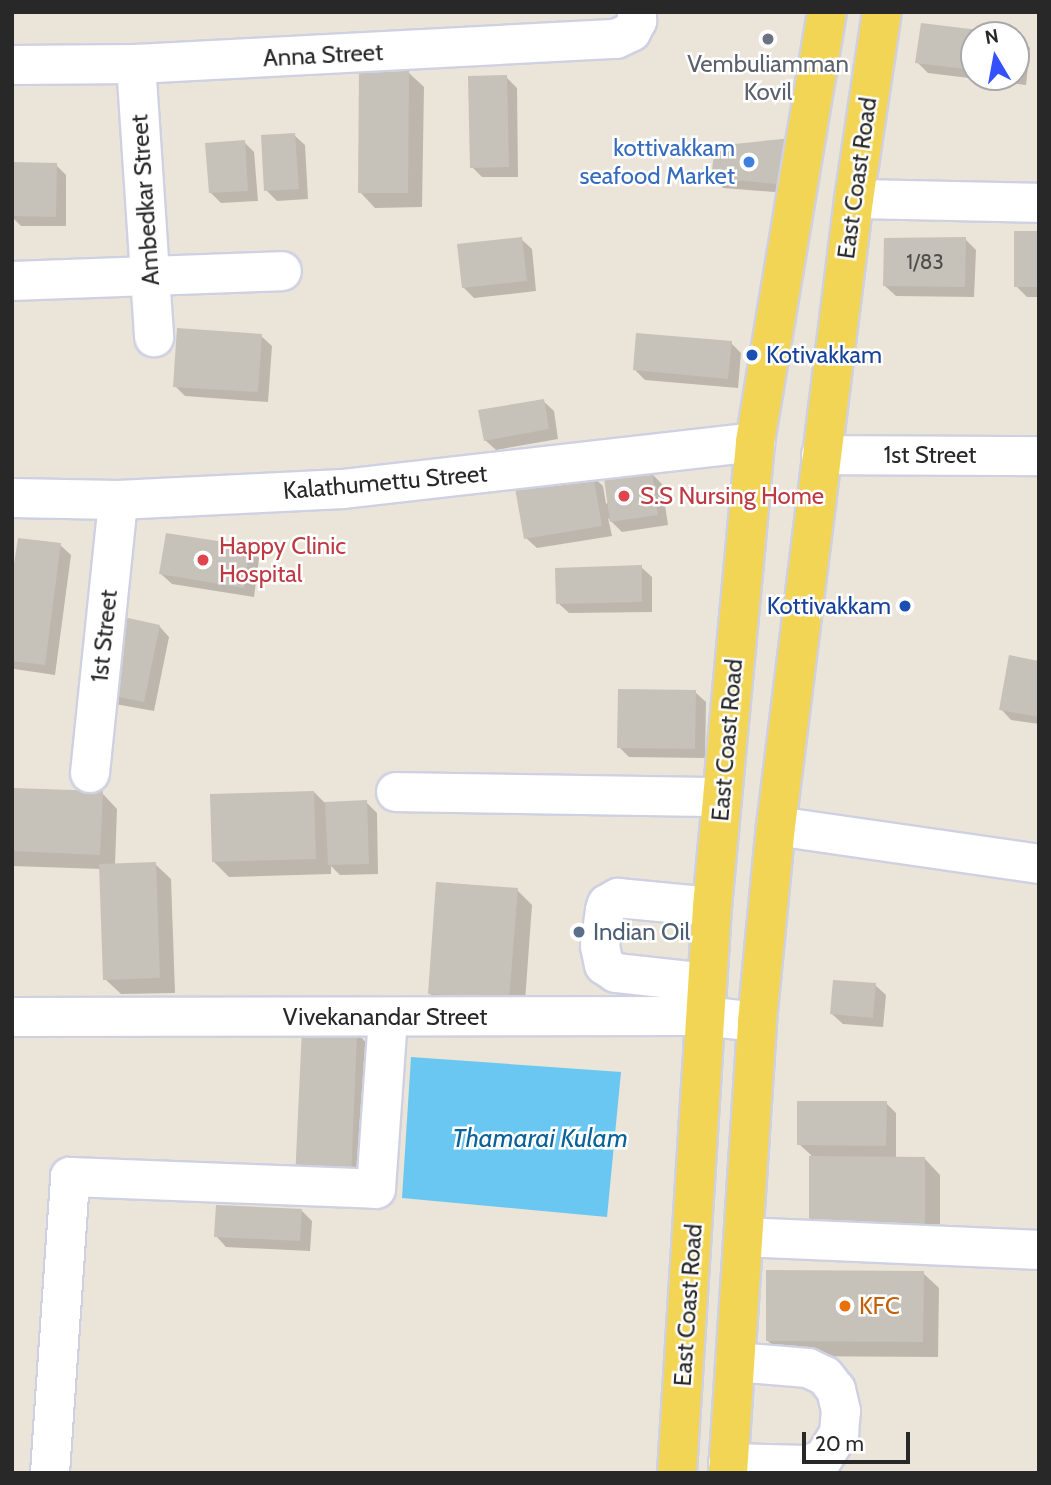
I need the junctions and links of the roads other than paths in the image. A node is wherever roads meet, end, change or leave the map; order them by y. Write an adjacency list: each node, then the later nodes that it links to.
1 (827, 12): 12 (main road, East Coast Road)
2 (882, 12): 6 (main road, East Coast Road)
3 (634, 22): 4 (street, Anna Street)
4 (136, 64): 5 (street, Anna Street); 9 (street, Ambedkar Street)
5 (12, 65)
6 (853, 199): 7 (street); 13 (main road, East Coast Road)
7 (1039, 203)
8 (282, 271): 9 (street)
9 (149, 276): 10 (street); 11 (street, Ambedkar Street)
10 (12, 281)
11 (154, 337)
12 (755, 442): 16 (street, Kalathumettu Street); 19 (main road, East Coast Road)
13 (821, 455): 14 (street, 1st Street); 20 (main road, East Coast Road)
14 (1039, 456)
15 (12, 498): 16 (street, Kalathumettu Street)
16 (118, 500): 17 (street, 1st Street)
17 (90, 773)
18 (396, 792): 19 (street)
19 (721, 797): 22 (main road, East Coast Road)
20 (776, 826): 21 (street); 26 (main road, East Coast Road)
21 (1038, 862)
22 (712, 907): 23 (main road, East Coast Road); 23 (street)
23 (705, 999): 25 (street, Vivekanandar Street); 26 (street, Vivekanandar Street); 32 (main road, East Coast Road)
24 (12, 1017): 25 (street, Vivekanandar Street)
25 (388, 1017): 31 (street)
26 (757, 1022): 27 (main road, East Coast Road)
27 (744, 1237): 28 (street); 29 (main road, East Coast Road)
28 (1039, 1250)
29 (735, 1362): 30 (main road, East Coast Road); 30 (street)
30 (728, 1468)
31 (50, 1473)
32 (677, 1473)

